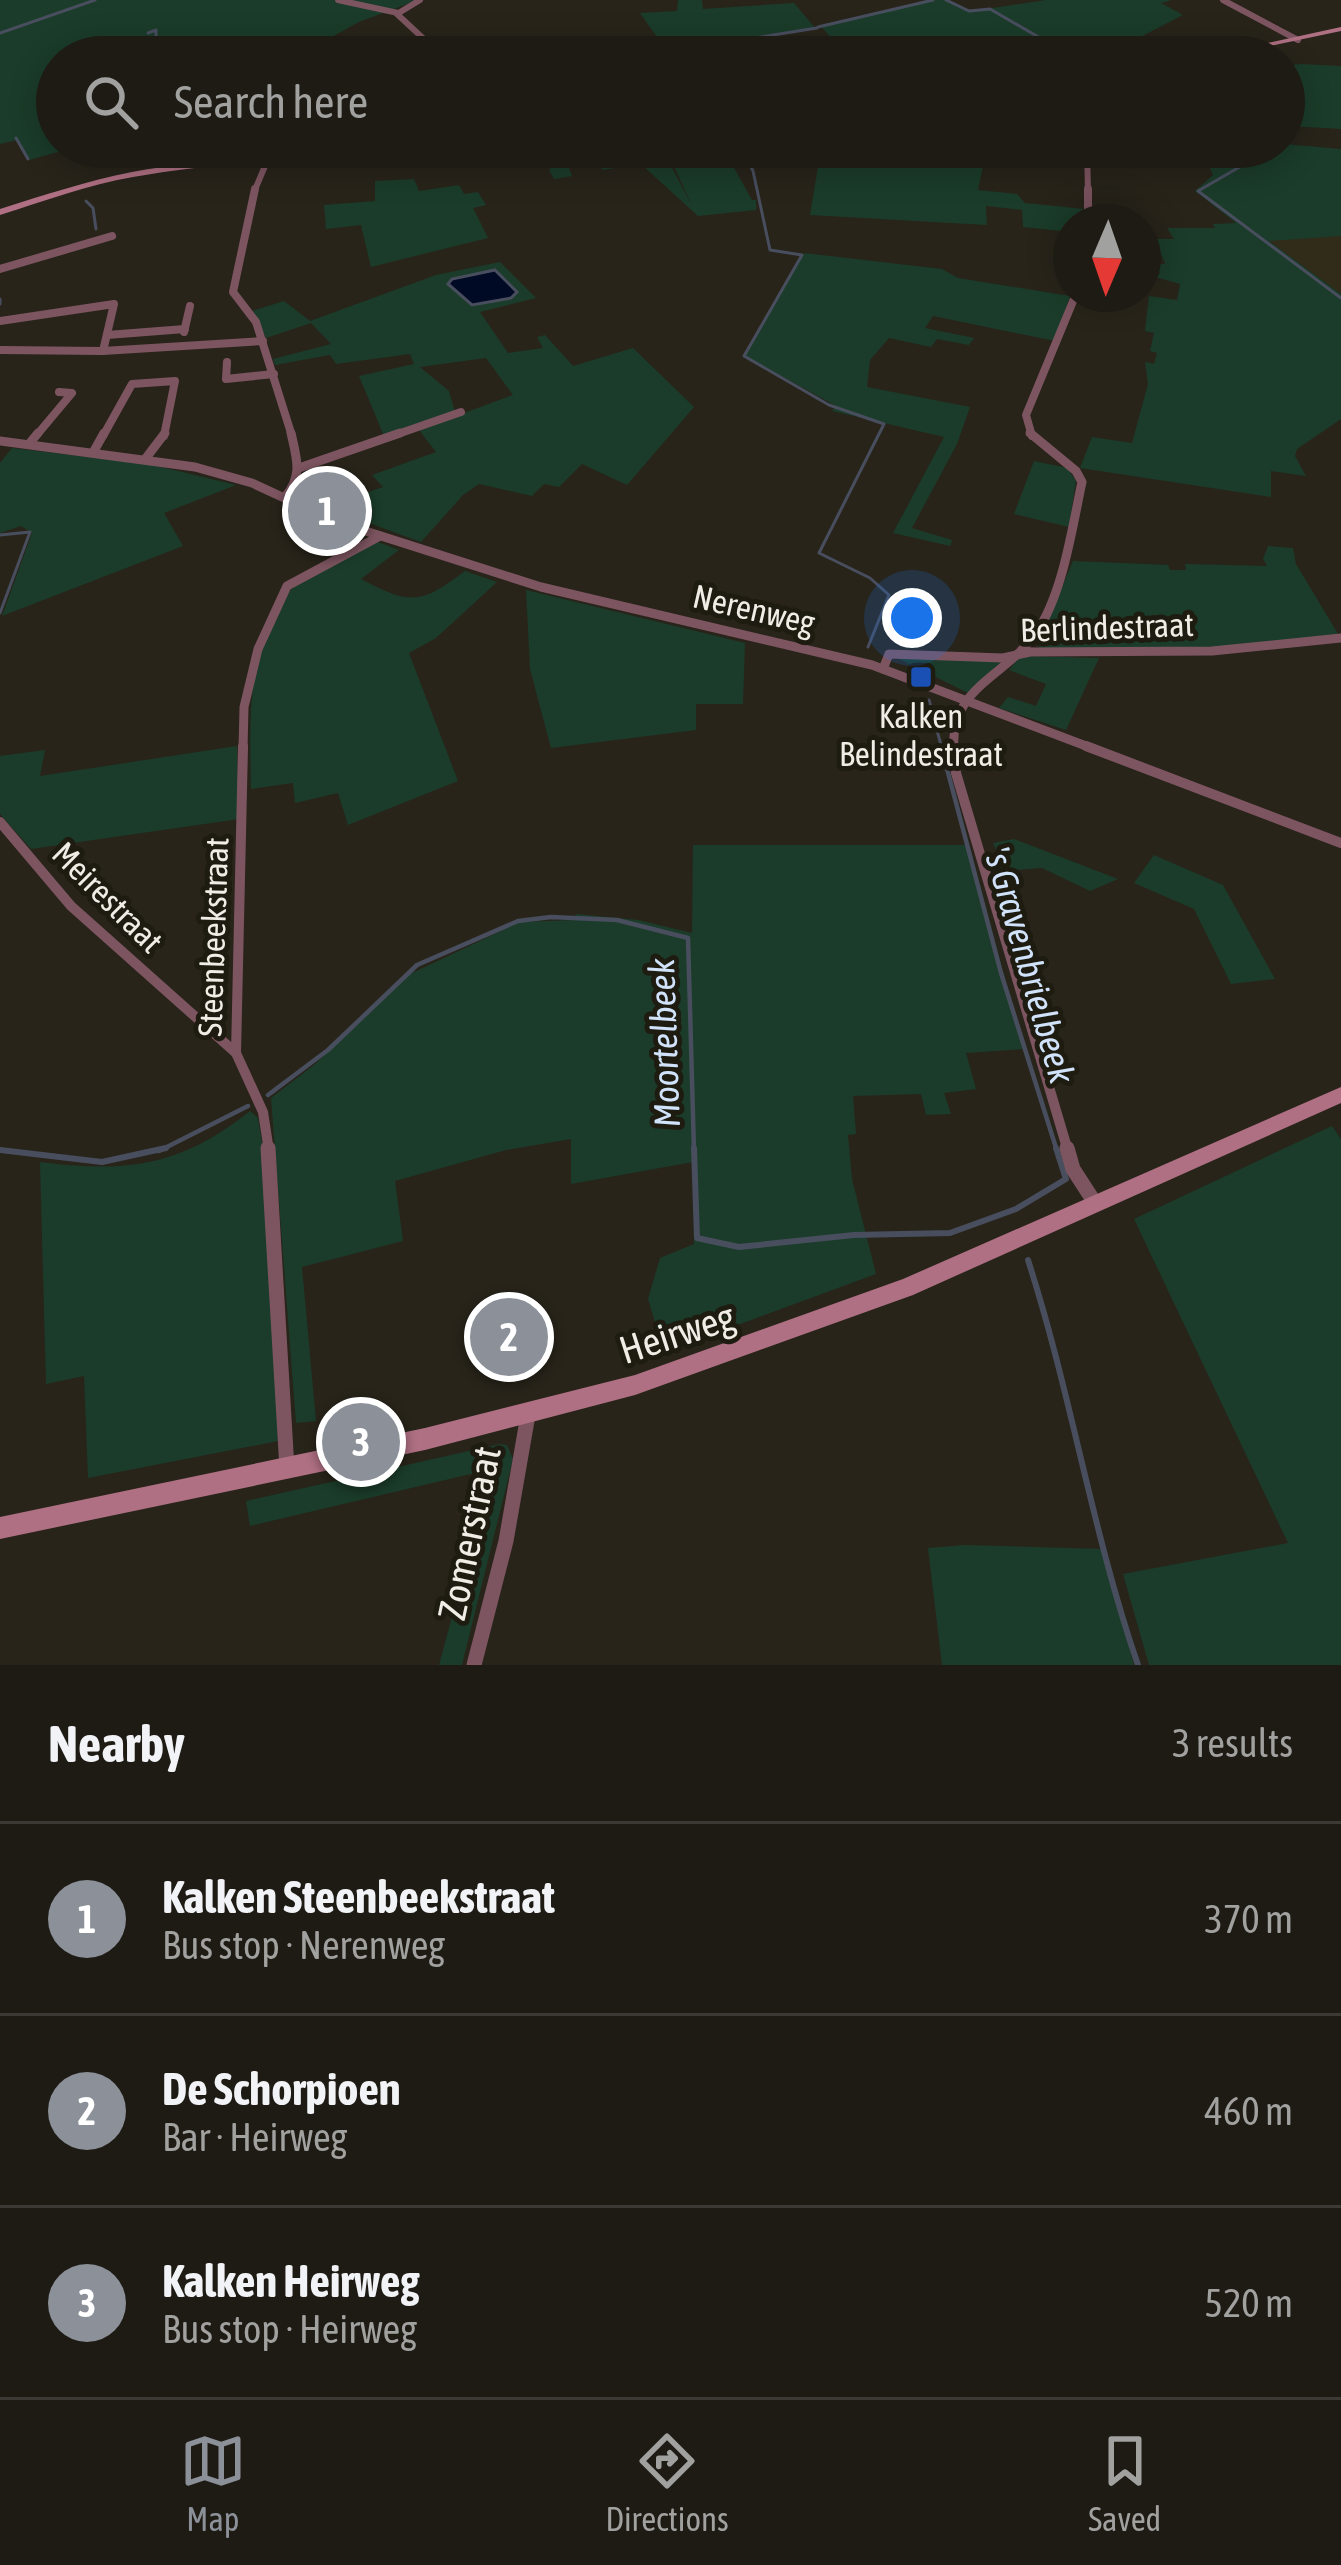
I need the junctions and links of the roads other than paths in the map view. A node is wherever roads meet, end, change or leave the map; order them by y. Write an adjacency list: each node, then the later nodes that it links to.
1 (338, 0): 4 (street)
2 (420, 0): 4 (street)
3 (1223, 0): 7 (street)
4 (398, 13): 6 (street)
5 (1341, 29): 8 (main road)
6 (421, 36)
7 (1290, 36)
8 (1305, 38)
9 (174, 168): 13 (main road)
10 (264, 168): 21 (street)
11 (1087, 168): 12 (street)
12 (1088, 204)
13 (0, 212)
14 (112, 236): 15 (street)
15 (0, 269)
16 (190, 306): 19 (street)
17 (1069, 312): 41 (street)
18 (0, 321): 20 (street)
19 (184, 329): 20 (street); 22 (street)
20 (107, 335): 24 (street)
21 (263, 340): 22 (street); 27 (street)
22 (181, 346): 24 (street)
23 (0, 350): 24 (street)
24 (103, 351)
25 (227, 362): 27 (street)
26 (177, 370): 28 (street)
27 (274, 374): 37 (street)
28 (175, 381): 35 (street); 36 (street)
29 (59, 392): 30 (street)
30 (72, 393): 31 (street); 34 (street)
31 (87, 395)
32 (461, 412): 37 (street)
33 (0, 441): 34 (street, Nerenweg)
34 (29, 444): 35 (street, Nerenweg)
35 (94, 451): 36 (street, Nerenweg)
36 (146, 458): 38 (street, Nerenweg)
37 (299, 468): 38 (street)
38 (285, 497): 39 (street, Nerenweg)
39 (380, 536): 42 (street, Nerenweg); 46 (street, Steenbeekstraat)
40 (1341, 638): 41 (street, Berlindestraat)
41 (1018, 654): 42 (street, Berlindestraat); 43 (street)
42 (884, 669): 43 (street, Nerenweg)
43 (967, 700): 45 (street, Nerenweg); 48 (street)
44 (0, 822): 46 (street, Meirestraat)
45 (1341, 843)
46 (236, 1054): 50 (street, Steenbeekstraat)
47 (1341, 1095): 48 (main road, Heirweg)
48 (1096, 1203): 49 (main road, Heirweg)
49 (528, 1415): 50 (main road, Heirweg); 52 (street, Zomerstraat)
50 (287, 1469): 51 (main road, Heirweg)
51 (0, 1528)
52 (474, 1665)

